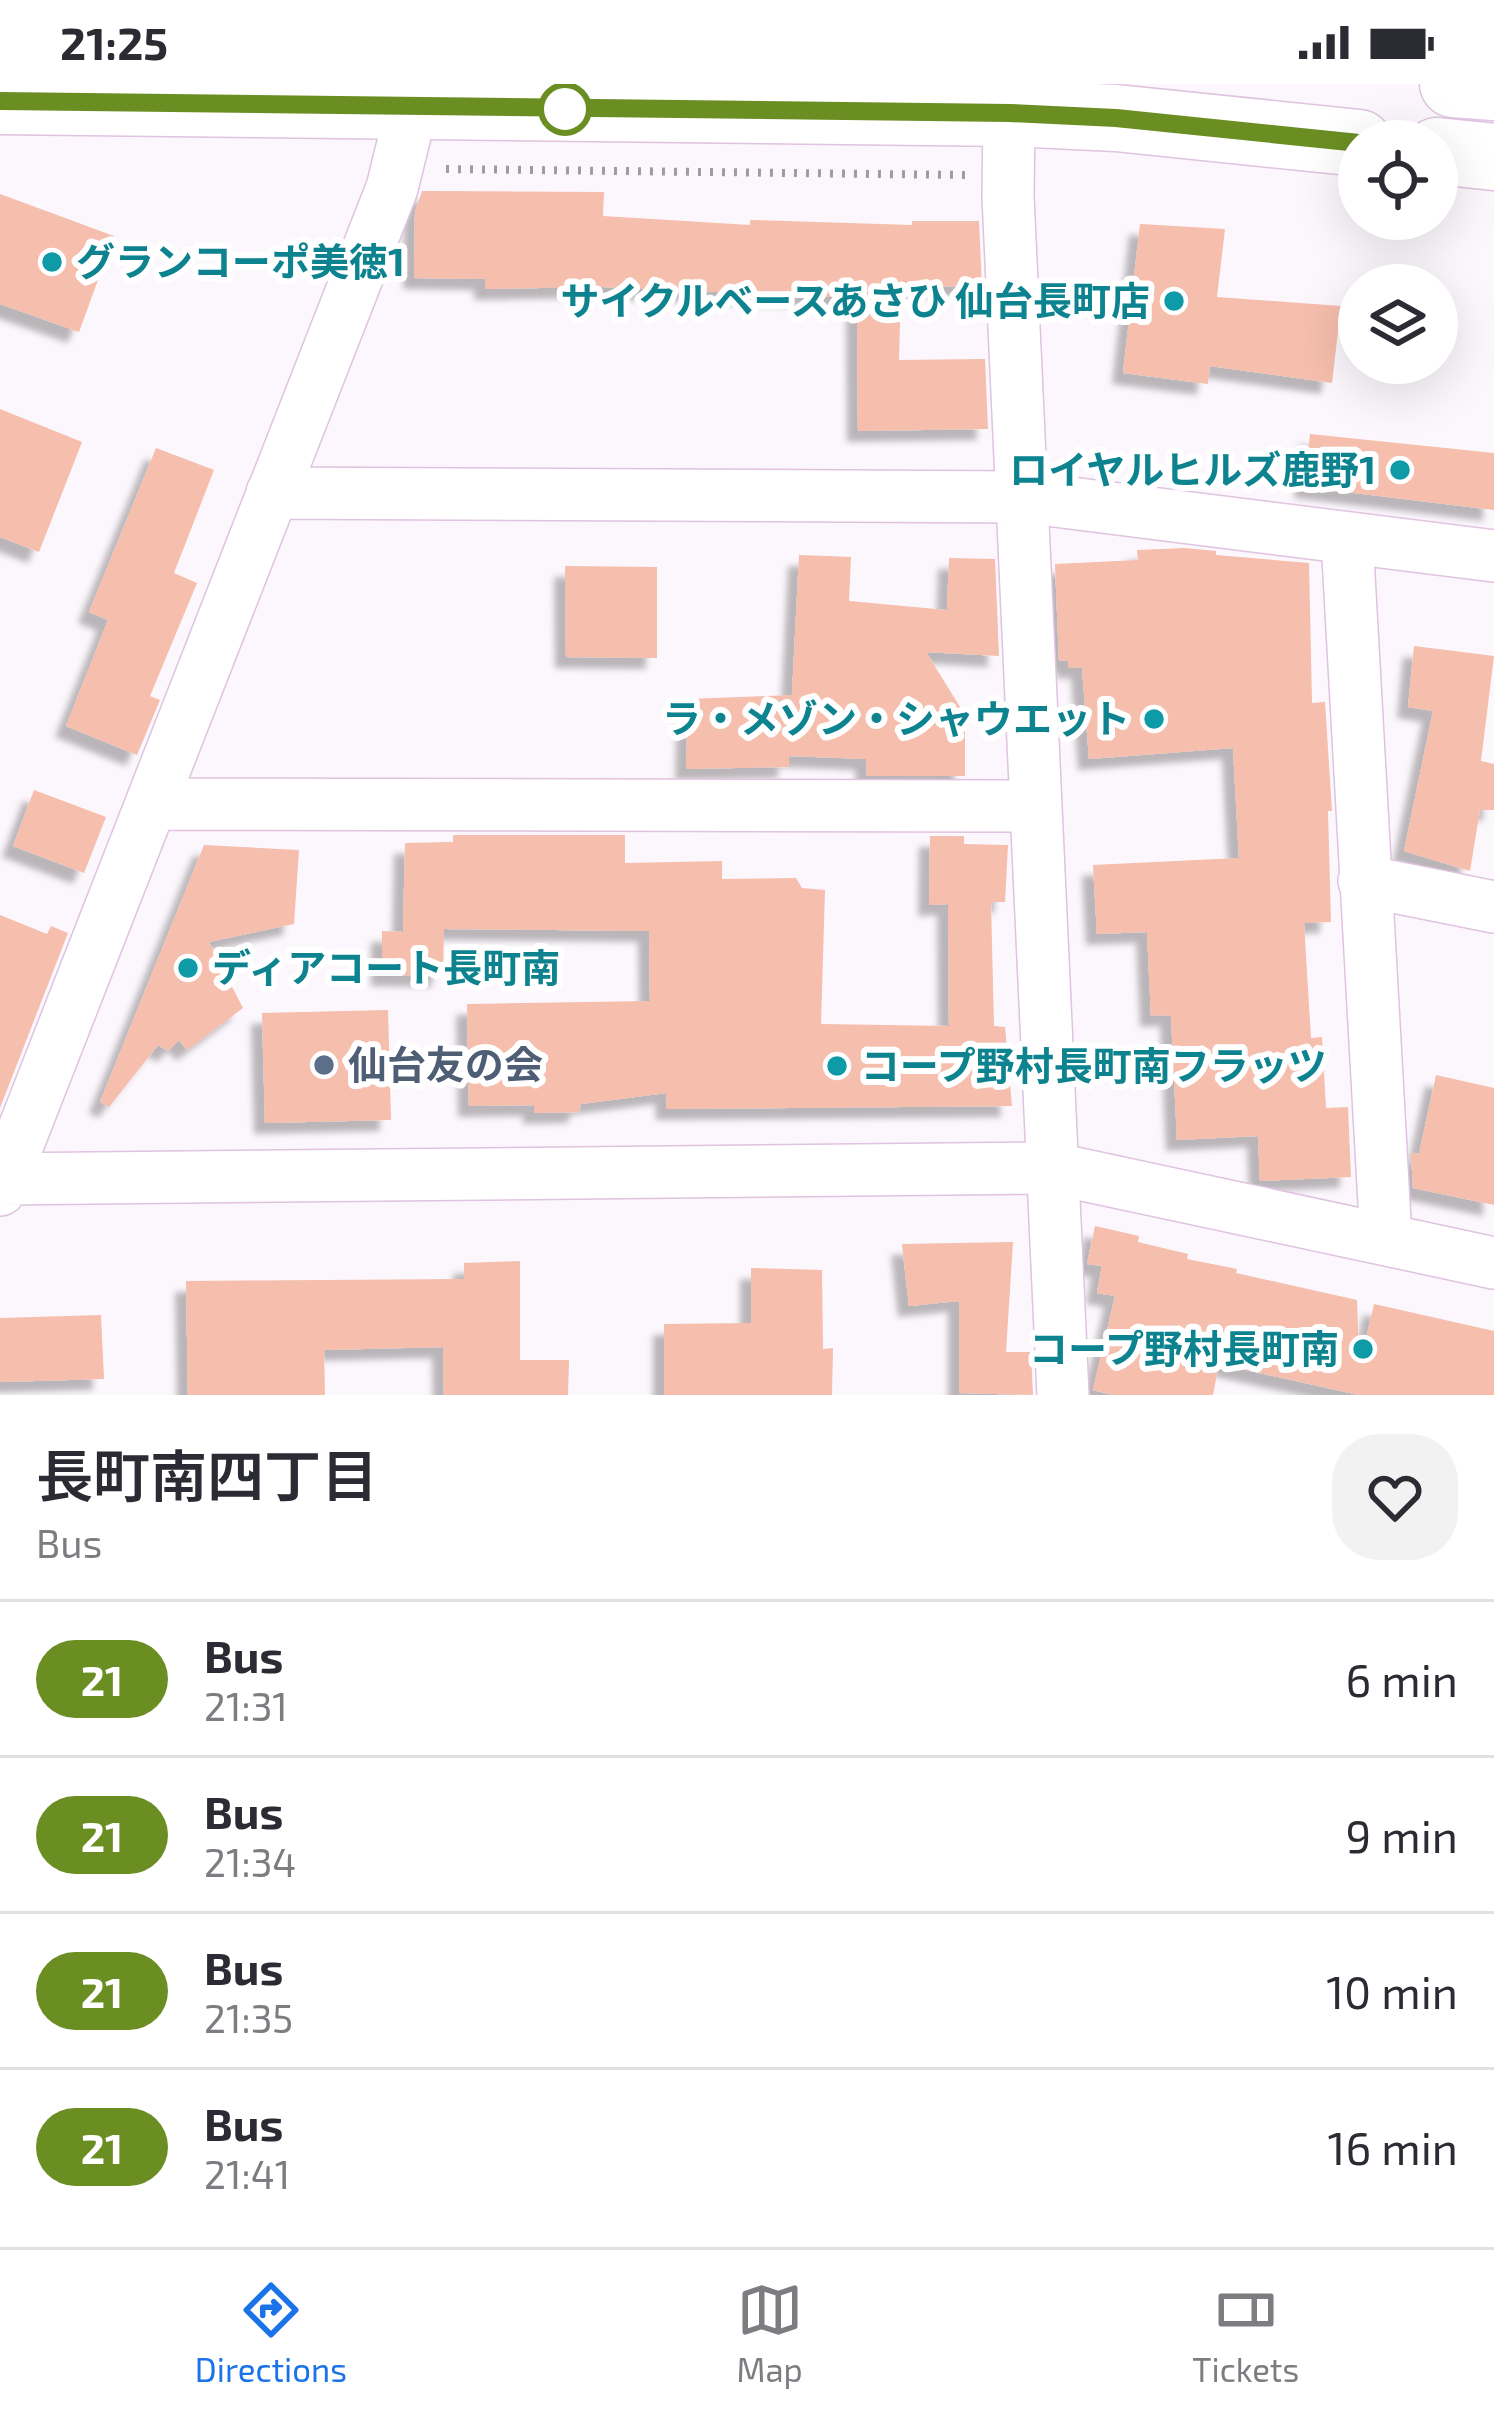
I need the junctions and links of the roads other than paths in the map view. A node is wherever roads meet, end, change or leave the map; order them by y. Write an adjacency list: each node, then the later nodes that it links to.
1 (1453, 84): 2 (street)
2 (1494, 87)
3 (1010, 99): 5 (street); 6 (street); 10 (street)
4 (0, 101): 5 (street)
5 (419, 138): 9 (street)
6 (1338, 141)
7 (1458, 153): 8 (street)
8 (1494, 157)
9 (272, 493): 10 (street); 13 (street)
10 (1023, 497): 11 (street); 14 (street)
11 (1347, 539): 12 (street); 15 (street)
12 (1494, 556)
13 (154, 804): 14 (street); 18 (street)
14 (1036, 806): 17 (street)
15 (1364, 881): 16 (street); 19 (street)
16 (1494, 907)
17 (1052, 1168): 18 (street); 19 (street); 21 (street)
18 (1, 1183)
19 (1386, 1239): 20 (street)
20 (1494, 1263)
21 (1063, 1395)

